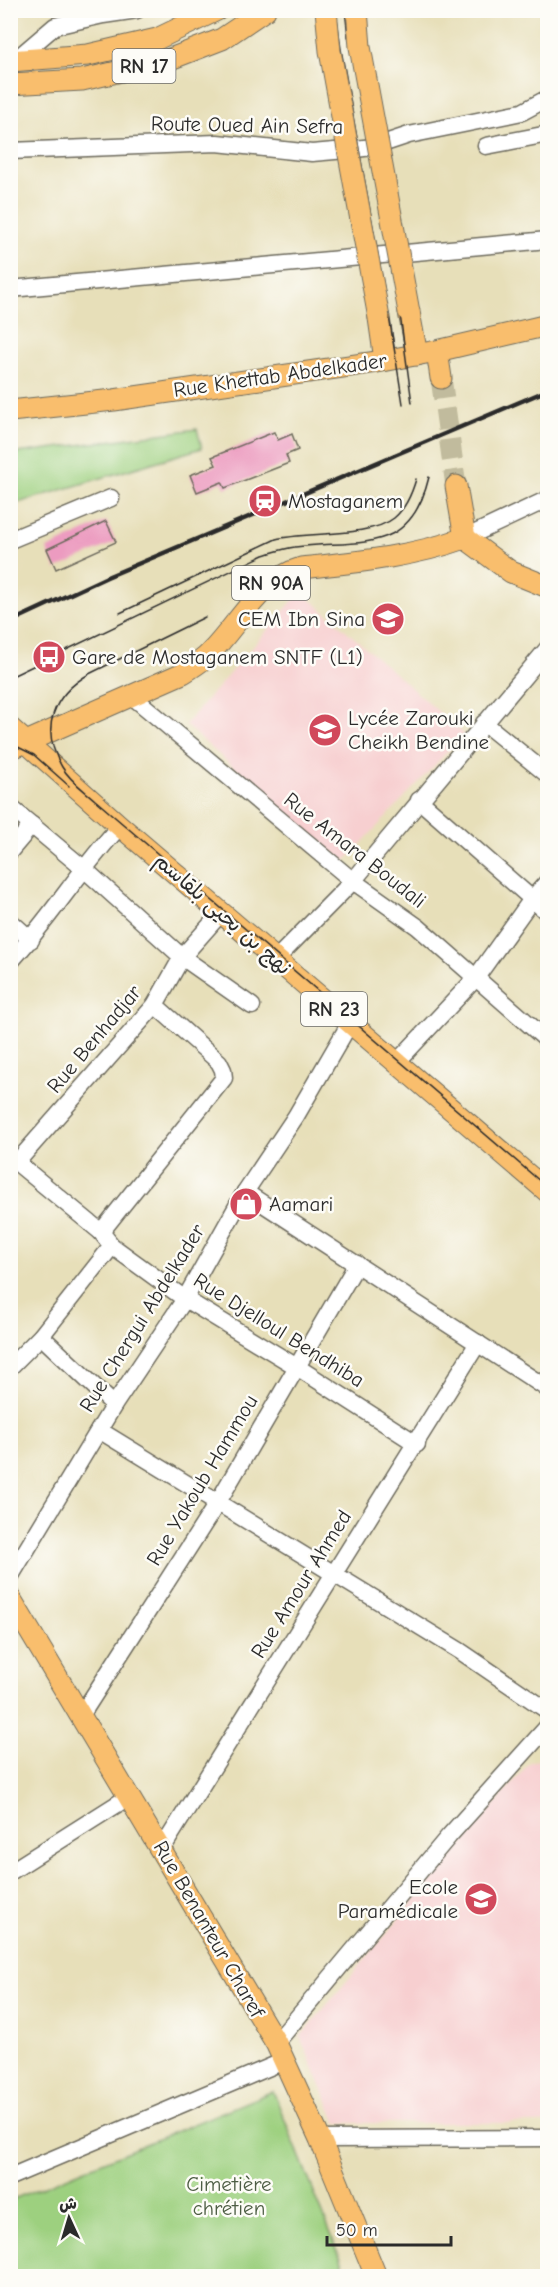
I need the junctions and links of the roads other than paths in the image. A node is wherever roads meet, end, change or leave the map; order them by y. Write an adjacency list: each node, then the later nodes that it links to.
1 (137, 10): 6 (street)
2 (218, 10): 6 (main road, RN 17)
3 (266, 10): 7 (main road, RN 17)
4 (326, 10): 16 (main road, bridge)
5 (357, 10): 15 (main road, bridge)
6 (12, 61)
7 (10, 84)
8 (548, 98): 11 (street, Route Oued Ain Sefra)
9 (548, 134): 10 (street)
10 (486, 146)
11 (10, 151)
12 (548, 240): 13 (street)
13 (10, 289)
14 (548, 325): 15 (main road, Rue Khettab Abdelkader)
15 (427, 353): 16 (main road, Rue Khettab Abdelkader); 17 (main road)
16 (385, 360): 18 (main road, Rue Khettab Abdelkader)
17 (441, 378)
18 (10, 411)
19 (456, 486): 22 (main road)
20 (111, 498): 23 (street)
21 (548, 499): 22 (street)
22 (465, 538): 24 (main road); 26 (main road, RN 90A)
23 (10, 540)
24 (548, 587)
25 (548, 648): 27 (street)
26 (132, 696): 29 (main road, RN 90A); 37 (street, Rue Amara Boudali)
27 (484, 723): 30 (street); 31 (street)
28 (10, 728): 29 (main road, نهج بن يحيى بلقاسم / RN 23)
29 (19, 746): 34 (main road, نهج بن يحيى بلقاسم / RN 23)
30 (548, 776)
31 (419, 800): 37 (street); 39 (street)
32 (10, 807): 33 (street)
33 (32, 825): 35 (street); 36 (street)
34 (120, 826): 36 (street); 40 (main road, نهج بن يحيى بلقاسم / RN 23)
35 (10, 851)
36 (83, 868): 43 (street); 44 (street)
37 (353, 881): 45 (street); 47 (street, Rue Amara Boudali)
38 (548, 881): 39 (street)
39 (532, 899): 41 (street); 47 (street)
40 (221, 913): 44 (street, Rue Benhadjar); 45 (main road, نهج بن يحيى بلقاسم / RN 23)
41 (548, 913)
42 (10, 921): 43 (street)
43 (31, 940): 46 (street)
44 (183, 957): 48 (street, Rue Benhadjar); 49 (street)
45 (276, 959): 50 (main road, نهج بن يحيى بلقاسم / RN 23)
46 (10, 962)
47 (475, 979): 51 (street, Rue Amara Boudali); 52 (street)
48 (155, 1005): 53 (street, Rue Benhadjar); 56 (street)
49 (252, 1006)
50 (350, 1023): 52 (main road, نهج بن يحيى بلقاسم / RN 23); 54 (street, Rue Chergui Abdelkader)
51 (548, 1041)
52 (396, 1063): 55 (main road, نهج بن يحيى بلقاسم / RN 23)
53 (14, 1159): 56 (street, Rue Djelloul Bendhiba)
54 (245, 1192): 58 (street); 59 (street, Rue Chergui Abdelkader)
55 (548, 1192)
56 (101, 1232): 57 (street, Rue Djelloul Bendhiba)
57 (112, 1246): 59 (street, Rue Djelloul Bendhiba); 60 (street)
58 (357, 1263): 61 (street); 63 (street, Rue Yakoub Hammou)
59 (185, 1299): 63 (street, Rue Djelloul Bendhiba); 65 (street, Rue Chergui Abdelkader)
60 (40, 1336): 62 (street); 65 (street)
61 (478, 1343): 64 (street); 67 (street, Rue Amour Ahmed)
62 (10, 1367)
63 (297, 1367): 67 (street, Rue Djelloul Bendhiba); 68 (street, Rue Yakoub Hammou)
64 (548, 1389)
65 (114, 1405): 66 (street, Rue Chergui Abdelkader)
66 (99, 1430): 68 (street); 70 (street, Rue Chergui Abdelkader)
67 (417, 1444): 69 (street, Rue Amour Ahmed)
68 (218, 1502): 69 (street); 73 (street, Rue Yakoub Hammou)
69 (334, 1574): 72 (street); 76 (street, Rue Amour Ahmed)
70 (10, 1577)
71 (10, 1598): 73 (main road, Rue Benanteur Charef)
72 (548, 1711)
73 (80, 1717): 75 (main road, Rue Benanteur Charef)
74 (548, 1726): 78 (street)
75 (130, 1796): 76 (main road, Rue Benanteur Charef); 77 (street)
76 (162, 1848): 78 (main road, Rue Benanteur Charef)
77 (10, 1872)
78 (280, 2052): 80 (main road, Rue Benanteur Charef); 81 (street)
79 (548, 2138): 80 (street)
80 (320, 2139): 82 (main road, Rue Benanteur Charef)
81 (10, 2177)
82 (376, 2277)

